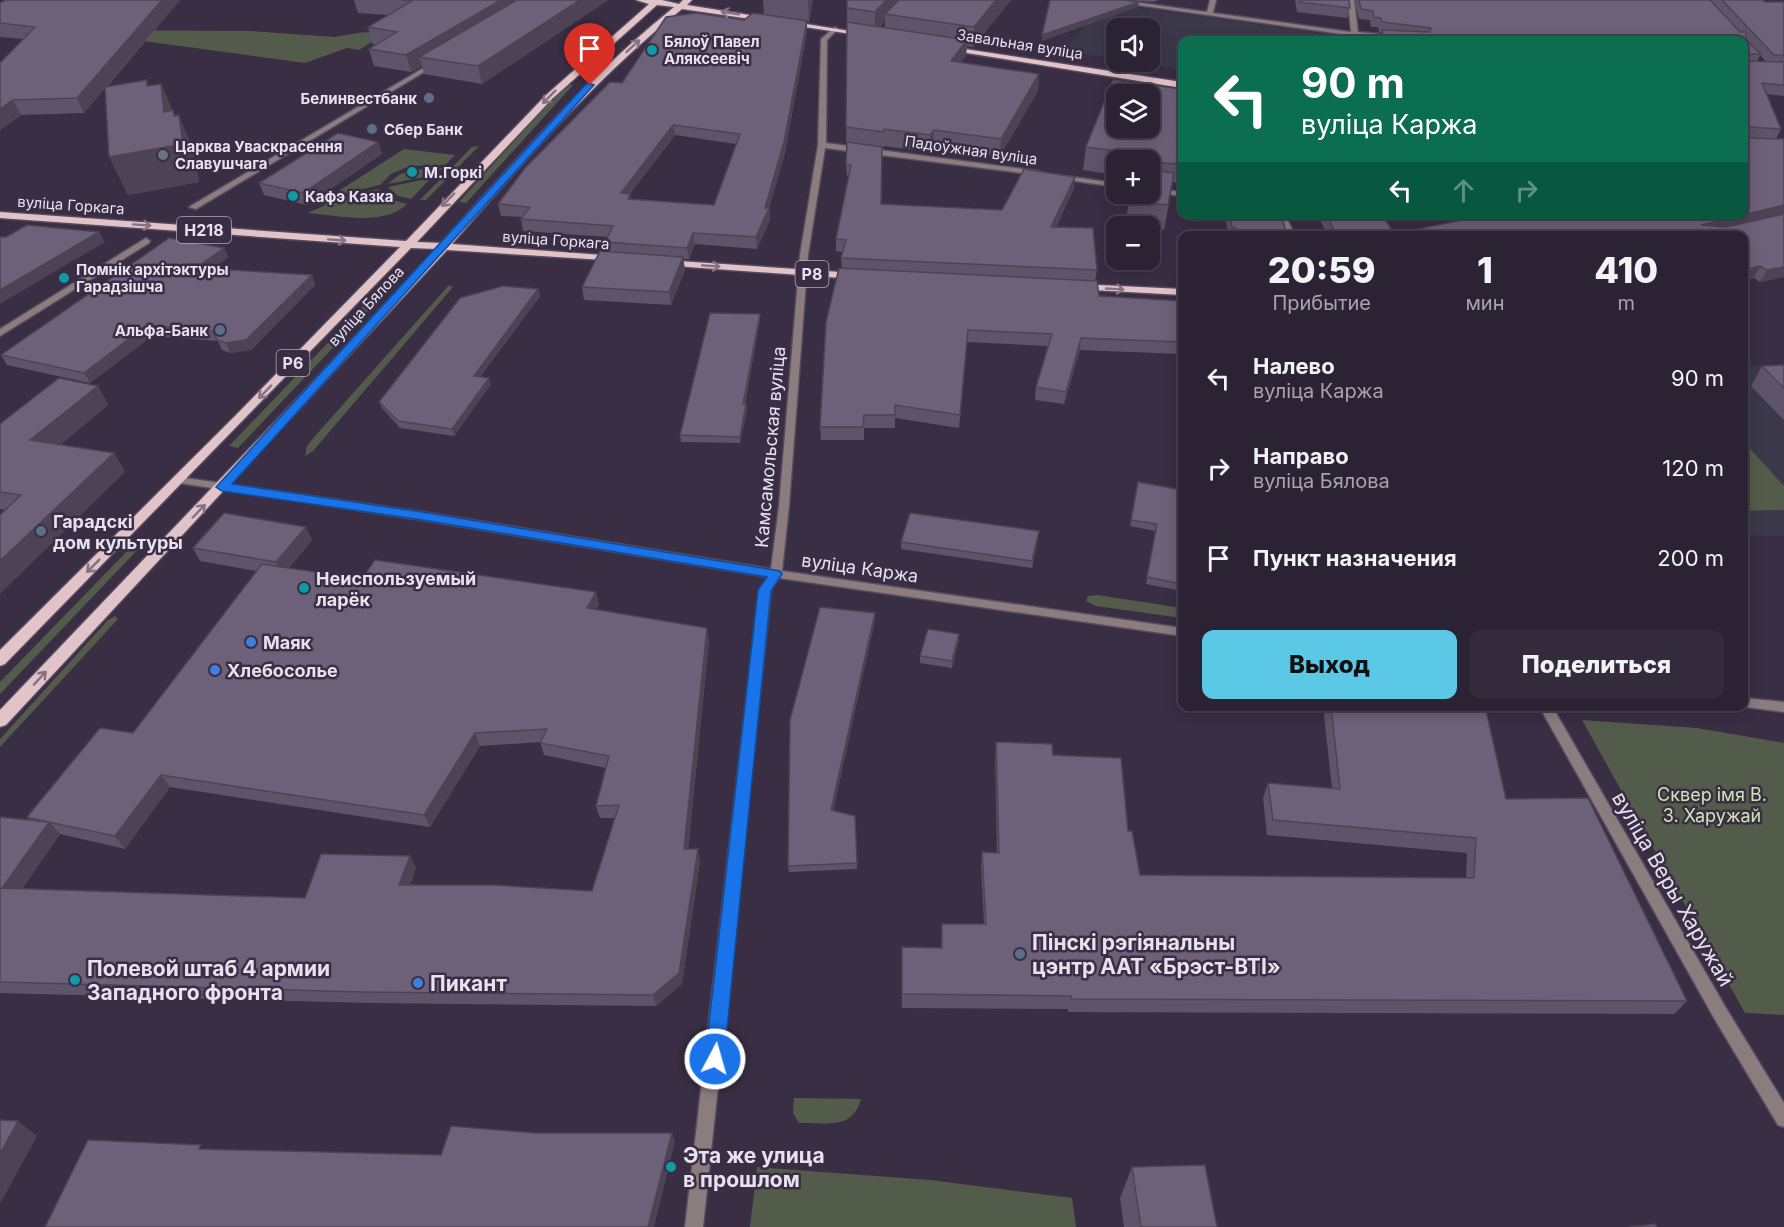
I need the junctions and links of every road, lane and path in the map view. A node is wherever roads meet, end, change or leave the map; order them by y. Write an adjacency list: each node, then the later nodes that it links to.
1 (640, 0): 5 (main road)
2 (1105, 0): 7 (street)
3 (1213, 0): 7 (street)
4 (1351, 0): 9 (street)
5 (657, 1): 6 (main road); 22 (main road, вуліца Бялова / Р6, one-way to 22)
6 (684, 3): 8 (main road, one-way to 6); 23 (main road, вуліца Бялова / Р6, one-way to 6)
7 (1210, 14): 9 (street)
8 (835, 29): 10 (main road); 15 (street, Камсамольская вуліца)
9 (1355, 34): 11 (street)
10 (877, 36)
11 (1378, 36)
12 (935, 46): 14 (main road, Завальная вуліца)
13 (447, 55): 19 (street)
14 (1178, 84)
15 (822, 145): 16 (street, Падоўжная вуліца); 26 (street, Камсамольская вуліца)
16 (1106, 184)
17 (1160, 192): 18 (street)
18 (1178, 194)
19 (193, 207)
20 (0, 215): 22 (main road, вуліца Горкага / Н218, one-way to 22)
21 (146, 241): 30 (street)
22 (408, 244): 23 (main road, вуліца Горкага); 32 (main road, вуліца Бялова / Р6, one-way to 32)
23 (443, 247): 24 (main road, вуліца Горкага); 33 (main road, вуліца Бялова / Р6)
24 (626, 260)
25 (649, 261): 26 (main road, Р8, one-way to 26)
26 (803, 273): 27 (main road, Р8); 34 (street, Камсамольская вуліца)
27 (871, 277)
28 (1062, 286): 29 (main road, one-way to 29)
29 (1178, 292)
30 (4, 326): 31 (street)
31 (0, 333)
32 (179, 480): 33 (street, вуліца Каржа); 36 (main road, вуліца Бялова / Р6, one-way to 36)
33 (222, 487): 34 (street, вуліца Каржа); 40 (main road, вуліца Бялова / Р6, one-way to 33)
34 (776, 574): 35 (street, вуліца Каржа); 42 (street, Камсамольская вуліца)
35 (1178, 631)
36 (0, 660)
37 (1748, 703): 38 (street)
38 (1784, 707)
39 (1548, 711): 41 (street, вуліца Веры Харужай)
40 (0, 721)
41 (1784, 1119)
42 (694, 1227)

